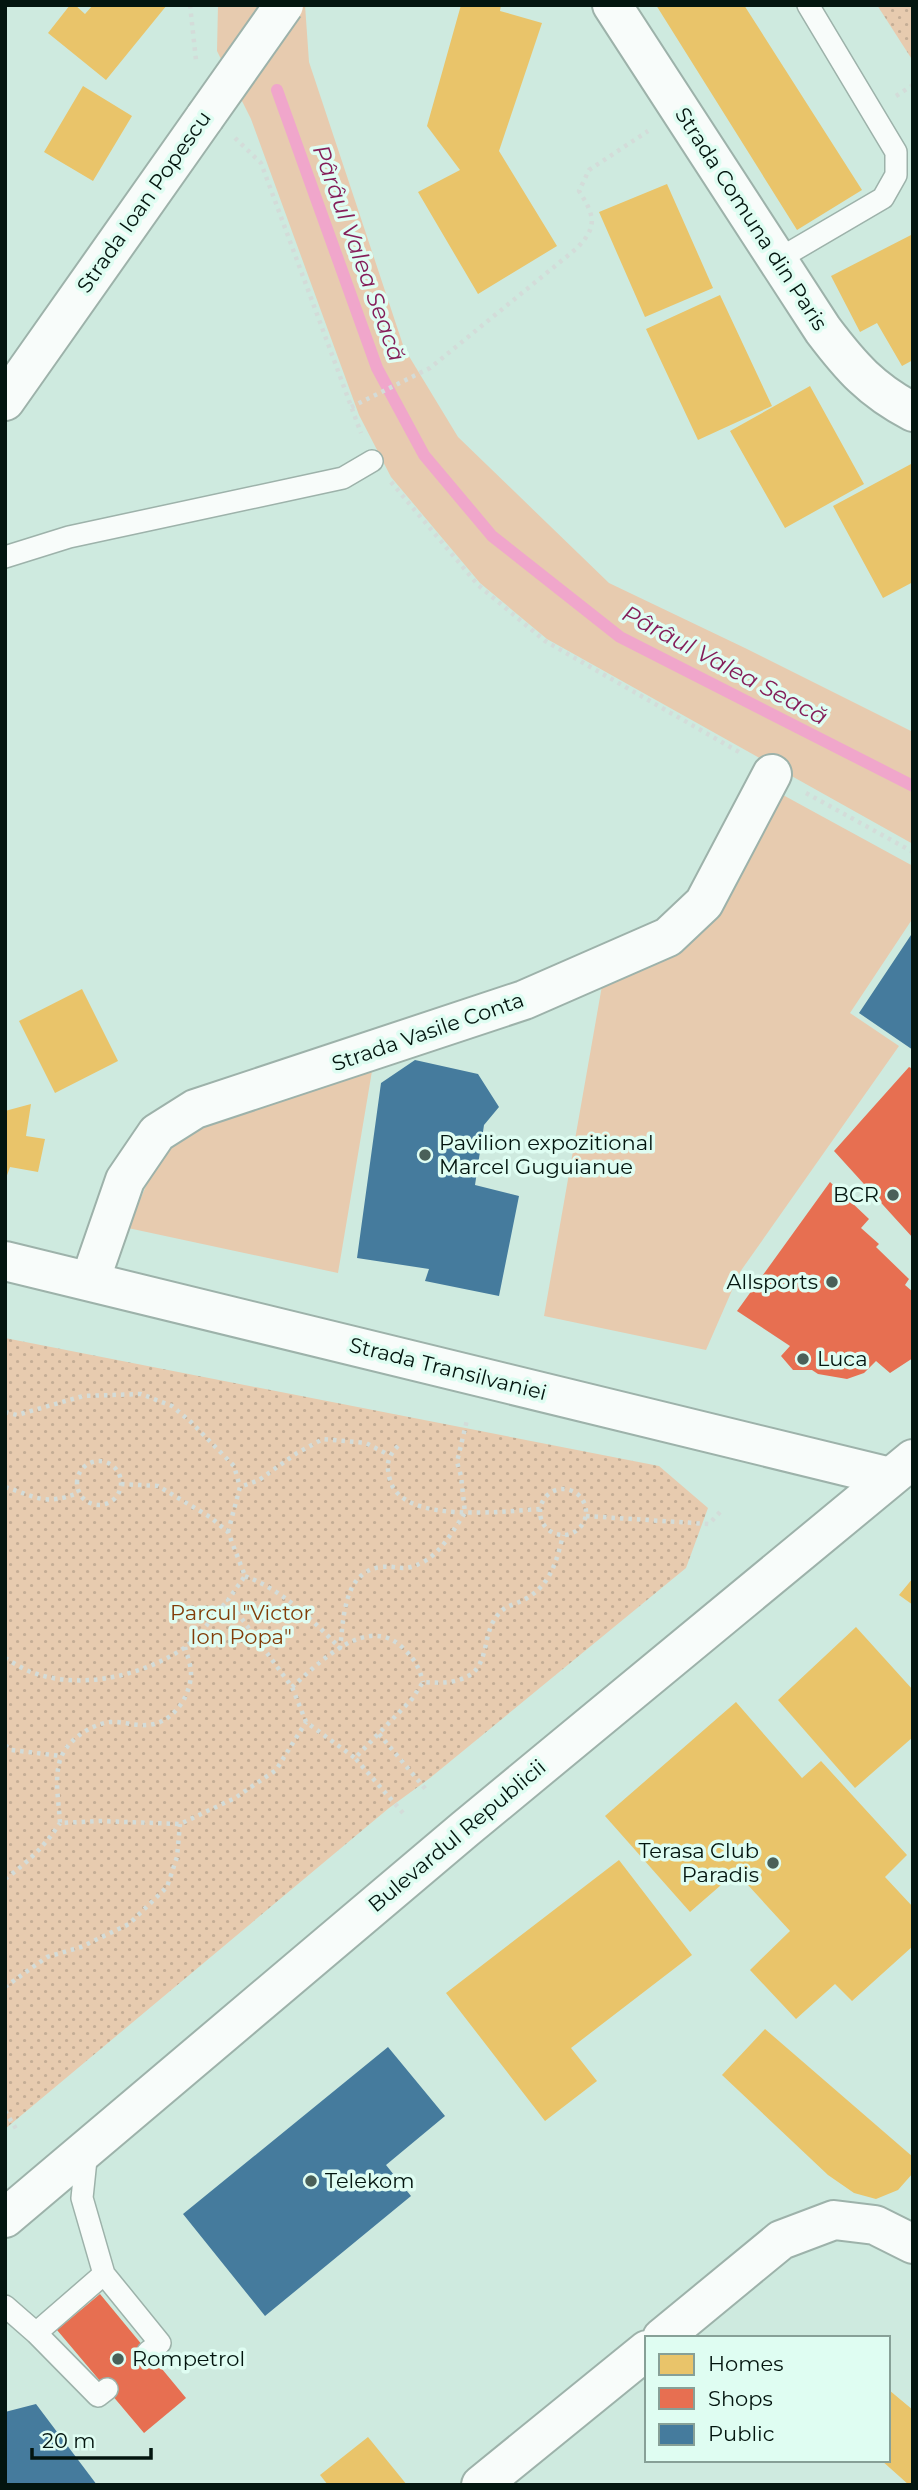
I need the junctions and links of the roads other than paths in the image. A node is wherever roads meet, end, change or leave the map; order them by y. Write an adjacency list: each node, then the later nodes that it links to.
1 (284, 5): 5 (street, Strada Ioan Popescu, bridge)
2 (612, 5): 4 (street, Strada Comuna din Paris)
3 (808, 5): 4 (lane)
4 (777, 260): 6 (street, Strada Comuna din Paris)
5 (5, 401)
6 (913, 412)
7 (372, 461): 8 (lane)
8 (5, 557)
9 (772, 774): 11 (street, Strada Vasile Conta)
10 (5, 1261): 11 (street, Strada Transilvaniei)
11 (90, 1281): 12 (street, Strada Transilvaniei)
12 (901, 1468): 13 (street, Bulevardul Republicii)
13 (87, 2150): 14 (street, Bulevardul Republicii); 16 (lane)
14 (5, 2218)
15 (913, 2244): 19 (street)
16 (104, 2274): 18 (lane); 21 (lane)
17 (5, 2306): 18 (lane)
18 (36, 2333): 22 (lane)
19 (664, 2336)
20 (645, 2352): 23 (street)
21 (148, 2353)
22 (107, 2389)
23 (481, 2485)

